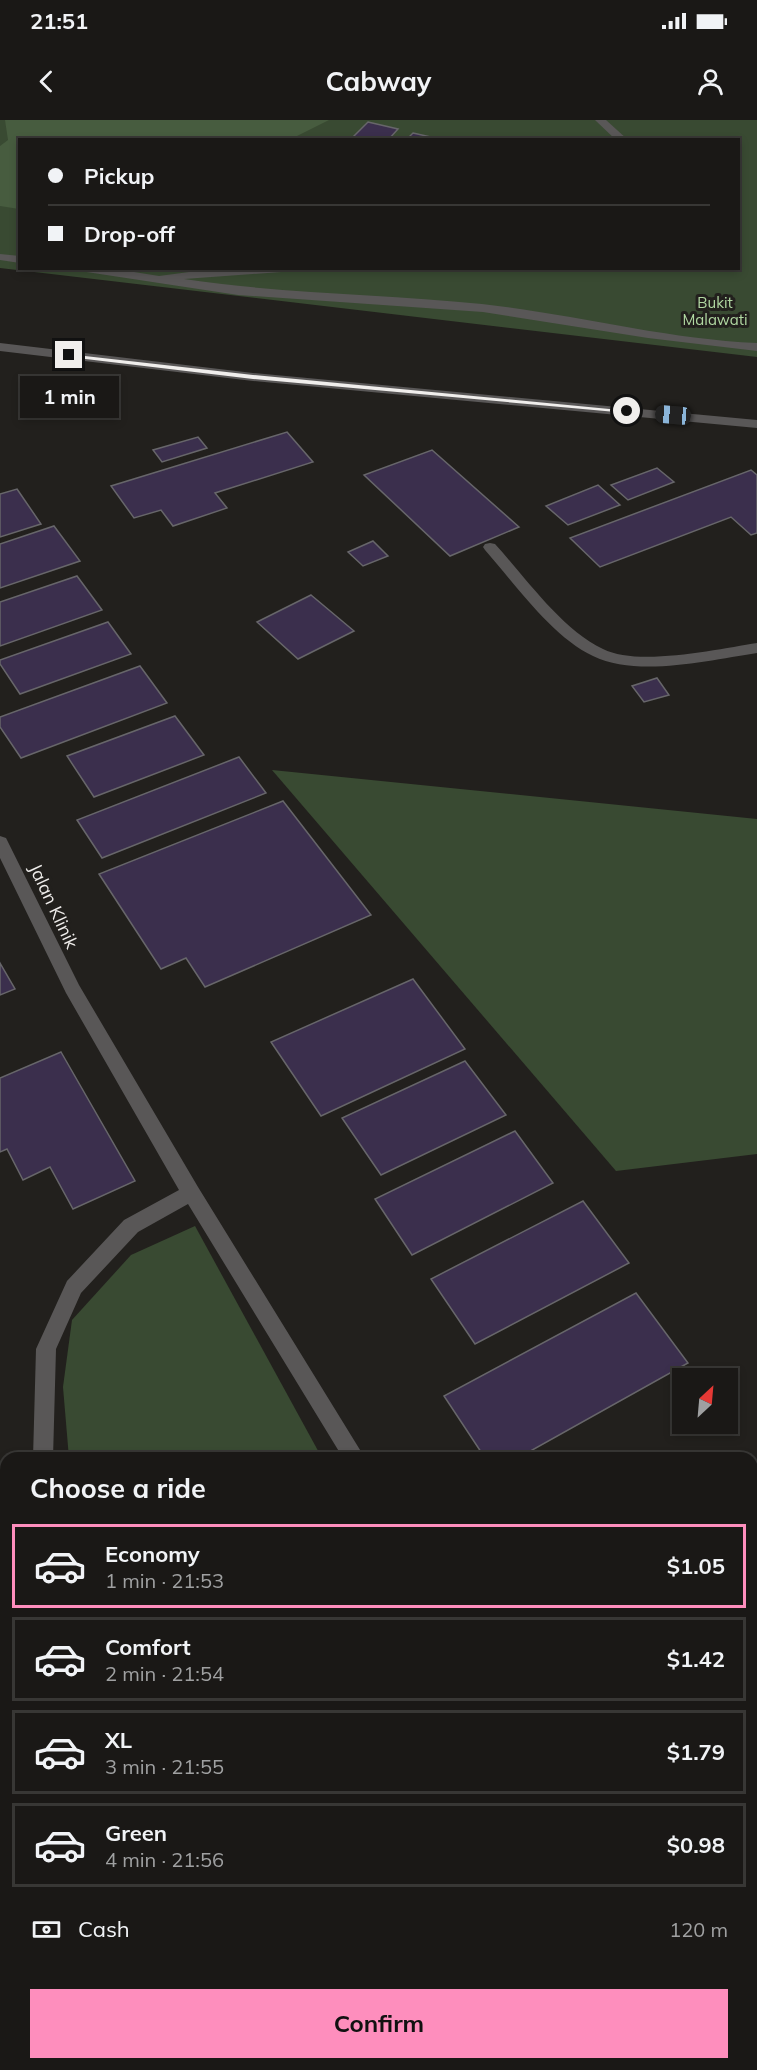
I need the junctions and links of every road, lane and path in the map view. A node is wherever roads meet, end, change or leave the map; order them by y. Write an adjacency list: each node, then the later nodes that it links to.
1 (600, 120): 2 (street)
2 (621, 138)
3 (0, 257): 4 (street)
4 (18, 260)
5 (94, 270): 7 (street)
6 (254, 270): 7 (street)
7 (159, 279): 9 (street)
8 (0, 347): 10 (street)
9 (757, 347)
10 (757, 424)
11 (490, 547): 12 (street)
12 (757, 648)
13 (2, 850): 14 (street, Jalan Klinik)
14 (191, 1193): 15 (street); 16 (street, Jalan Klinik)
15 (43, 1452)
16 (351, 1452)

